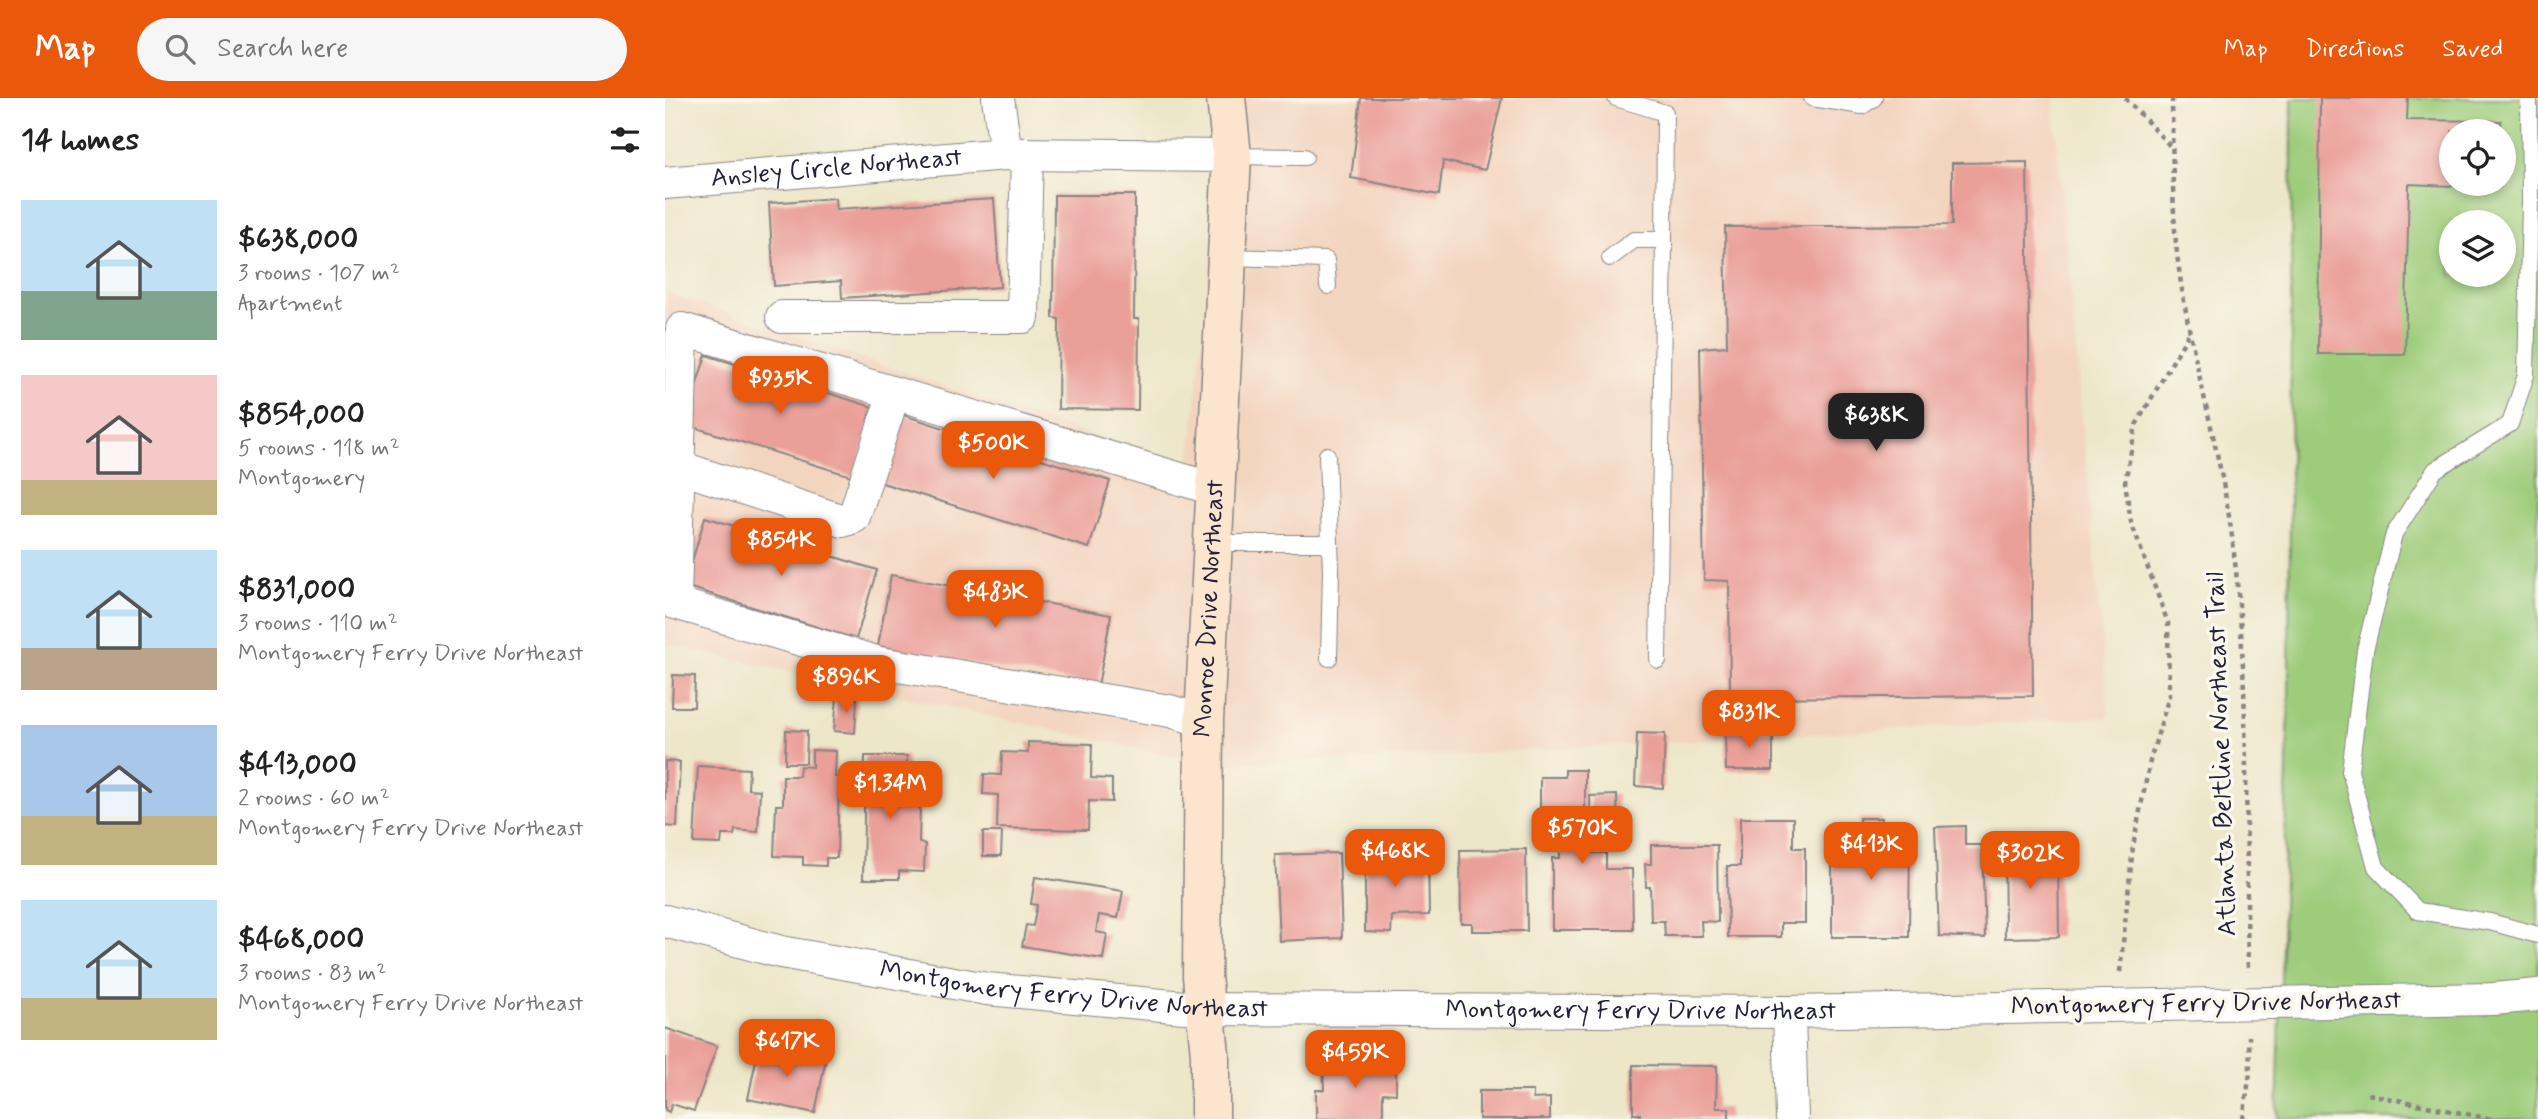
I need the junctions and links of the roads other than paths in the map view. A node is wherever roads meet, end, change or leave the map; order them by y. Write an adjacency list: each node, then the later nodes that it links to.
1 (998, 98): 7 (street)
2 (1226, 98): 8 (main road, Monroe Drive Northeast)
3 (1616, 98): 11 (lane)
4 (1812, 98): 5 (lane)
5 (1874, 98)
6 (2529, 98): 26 (lane)
7 (1016, 154): 8 (street, Ansley Circle Northeast); 10 (street, Ansley Circle Northeast); 15 (street)
8 (1232, 156): 9 (lane); 12 (main road, Monroe Drive Northeast)
9 (1305, 157)
10 (665, 183)
11 (1664, 240): 13 (lane); 23 (lane)
12 (1226, 257): 14 (lane); 19 (main road, Monroe Drive Northeast)
13 (1610, 258)
14 (1328, 286)
15 (782, 317)
16 (894, 393): 18 (street); 18 (street); 19 (street)
17 (1327, 455): 21 (lane)
18 (678, 467): 24 (street)
19 (1217, 490): 20 (main road, Monroe Drive Northeast)
20 (1214, 542): 21 (lane); 24 (main road, Monroe Drive Northeast)
21 (1329, 543): 22 (lane)
22 (1329, 658)
23 (1658, 660)
24 (1204, 721): 28 (main road, Monroe Drive Northeast)
25 (665, 921): 28 (street, Montgomery Ferry Drive Northeast)
26 (2538, 935)
27 (2538, 995): 29 (street, Montgomery Ferry Drive Northeast, bridge)
28 (1206, 1009): 29 (street, Montgomery Ferry Drive Northeast); 30 (main road, Monroe Drive Northeast)
29 (1790, 1012): 31 (street)
30 (1210, 1119)
31 (1792, 1119)

